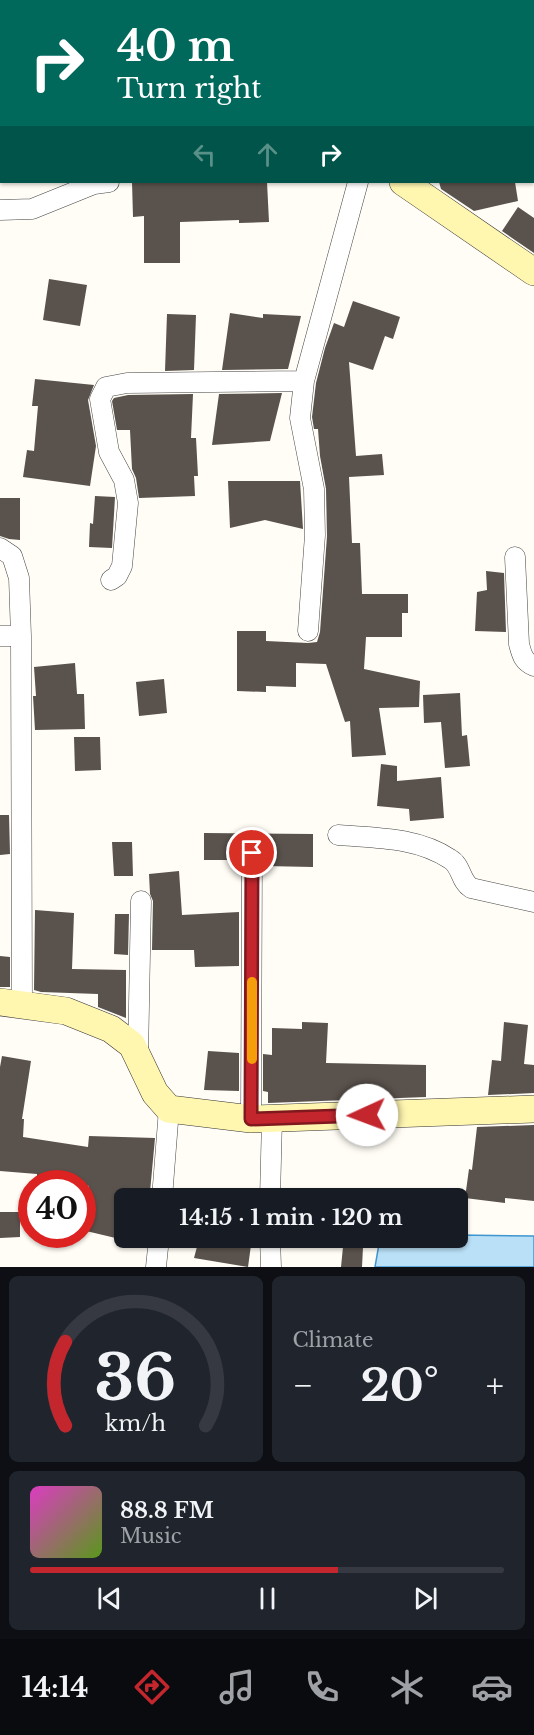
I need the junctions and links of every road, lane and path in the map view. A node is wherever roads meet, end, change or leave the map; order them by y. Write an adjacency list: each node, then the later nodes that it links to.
1 (102, 183): 4 (street)
2 (358, 183): 6 (street)
3 (404, 183): 5 (street)
4 (0, 210)
5 (534, 272)
6 (304, 381): 9 (street); 11 (street)
7 (0, 548): 13 (street)
8 (515, 557): 10 (street)
9 (111, 580)
10 (525, 598): 14 (street)
11 (308, 631)
12 (0, 636): 13 (street)
13 (21, 636): 19 (street)
14 (534, 666)
15 (338, 835): 18 (street)
16 (252, 853): 23 (street)
17 (141, 901): 20 (street)
18 (534, 902)
19 (11, 1004): 20 (street)
20 (138, 1057): 21 (street)
21 (169, 1109): 23 (street); 24 (street)
22 (534, 1109): 23 (street)
23 (262, 1119): 25 (street)
24 (163, 1188)
25 (269, 1188)
26 (158, 1248): 28 (street)
27 (270, 1248): 29 (street)
28 (156, 1267)
29 (271, 1267)

